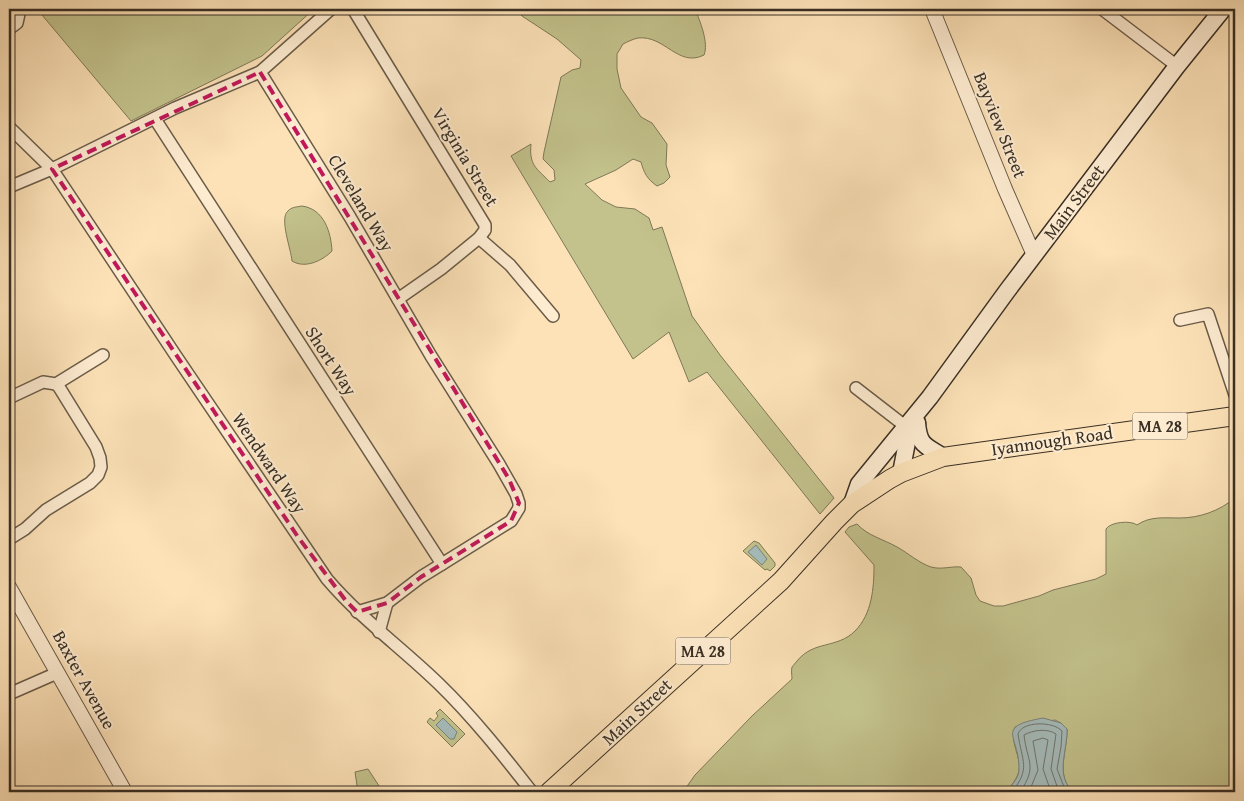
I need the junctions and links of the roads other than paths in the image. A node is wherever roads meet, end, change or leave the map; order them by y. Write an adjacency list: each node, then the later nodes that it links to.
1 (20, 9): 7 (street)
2 (331, 9): 9 (street)
3 (353, 9): 14 (street, Virginia Street)
4 (932, 9): 15 (street, Bayview Street)
5 (1102, 9): 8 (street)
6 (1223, 9): 8 (main road, Main Street)
7 (9, 30)
8 (1177, 66): 15 (main road, Main Street)
9 (260, 72): 10 (street); 16 (street, Cleveland Way)
10 (155, 119): 12 (street); 30 (street, Short Way)
11 (9, 127): 12 (street, Wendward Way)
12 (52, 170): 13 (street); 33 (street, Wendward Way)
13 (9, 187)
14 (480, 238): 16 (street); 17 (street)
15 (1034, 255): 25 (main road, Main Street)
16 (398, 299): 30 (street, Cleveland Way)
17 (554, 316)
18 (1180, 320): 22 (street)
19 (103, 355): 20 (street)
20 (56, 384): 23 (street); 29 (street)
21 (856, 388): 25 (street)
22 (1235, 394)
23 (9, 398)
24 (1235, 416): 26 (main road, Iyannough Road / MA 28)
25 (911, 425): 26 (main road); 27 (main road, Main Street); 28 (main road, Main Street)
26 (943, 458): 27 (main road, Iyannough Road / MA 28)
27 (901, 473): 28 (main road, Main Street / MA 28)
28 (852, 504): 39 (main road, Main Street / MA 28)
29 (9, 539)
30 (442, 564): 32 (street)
31 (9, 587): 35 (street, Baxter Avenue)
32 (387, 603): 33 (street); 34 (street)
33 (357, 612): 34 (street, Wendward Way)
34 (379, 632): 38 (street, Wendward Way)
35 (57, 673): 36 (street); 37 (street, Baxter Avenue)
36 (9, 694)
37 (125, 792)
38 (532, 792)
39 (549, 792)

